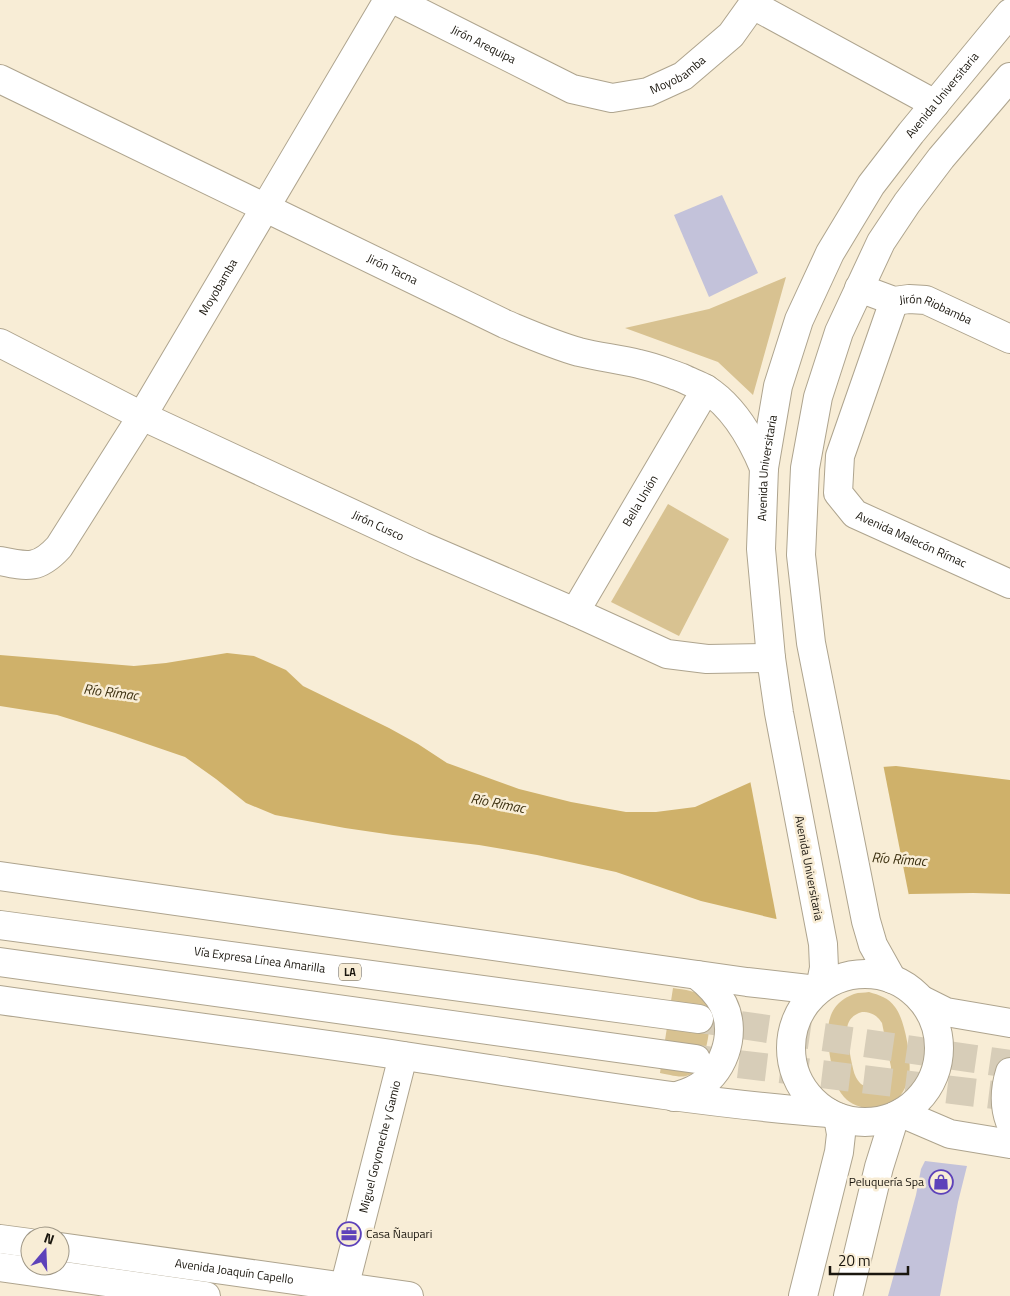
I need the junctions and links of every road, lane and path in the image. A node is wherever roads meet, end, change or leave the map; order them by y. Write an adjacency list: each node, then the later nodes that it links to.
1 (388, 0): 9 (main road, Moyobamba)
2 (395, 0): 7 (main road, Jirón Arequipa)
3 (755, 3): 7 (main road, Moyobamba); 8 (main road)
4 (1010, 13): 8 (main road, Avenida Universitaria)
5 (0, 79): 9 (main road, Jirón Tacna)
6 (1009, 80): 10 (main road)
7 (572, 89)
8 (935, 104): 16 (main road, Avenida Universitaria)
9 (264, 207): 14 (main road, Jirón Tacna); 15 (main road, Moyobamba)
10 (859, 288): 11 (main road, Jirón Riobamba); 25 (main road)
11 (894, 302): 12 (main road, Jirón Riobamba); 18 (main road, Avenida Malecón Rímac)
12 (1010, 339)
13 (0, 344): 15 (main road, Jirón Cusco)
14 (706, 389): 16 (main road, Jirón Tacna); 19 (main road, Bella Unión)
15 (142, 416): 17 (main road, Moyobamba); 19 (main road, Jirón Cusco)
16 (764, 468): 20 (main road, Avenida Universitaria)
17 (0, 562)
18 (1010, 584)
19 (575, 612): 20 (main road, Jirón Cusco)
20 (771, 658): 26 (main road, Avenida Universitaria)
21 (0, 876): 24 (main road)
22 (0, 924): 29 (main road, Vía Expresa Línea Amarilla / LA)
23 (0, 962): 32 (main road)
24 (698, 975): 26 (main road); 34 (main road)
25 (892, 979): 26 (main road); 28 (main road)
26 (819, 989): 36 (main road)
27 (0, 1000): 31 (main road)
28 (922, 1000): 30 (main road); 35 (main road)
29 (699, 1019)
30 (1010, 1023)
31 (403, 1056): 34 (main road); 43 (main road, Miguel Goyoneche y Gamio)
32 (696, 1059)
33 (1010, 1072): 37 (main road)
34 (674, 1097): 36 (main road)
35 (898, 1114): 36 (main road); 38 (main road); 47 (main road)
36 (834, 1115): 46 (main road)
37 (1010, 1122)
38 (1010, 1144)
39 (0, 1239): 40 (main road)
40 (20, 1242)
41 (70, 1249): 43 (main road, Avenida Joaquín Capello)
42 (0, 1267): 44 (main road)
43 (343, 1292): 45 (main road, Avenida Joaquín Capello)
44 (206, 1296)
45 (409, 1296)
46 (803, 1296)
47 (848, 1296)

